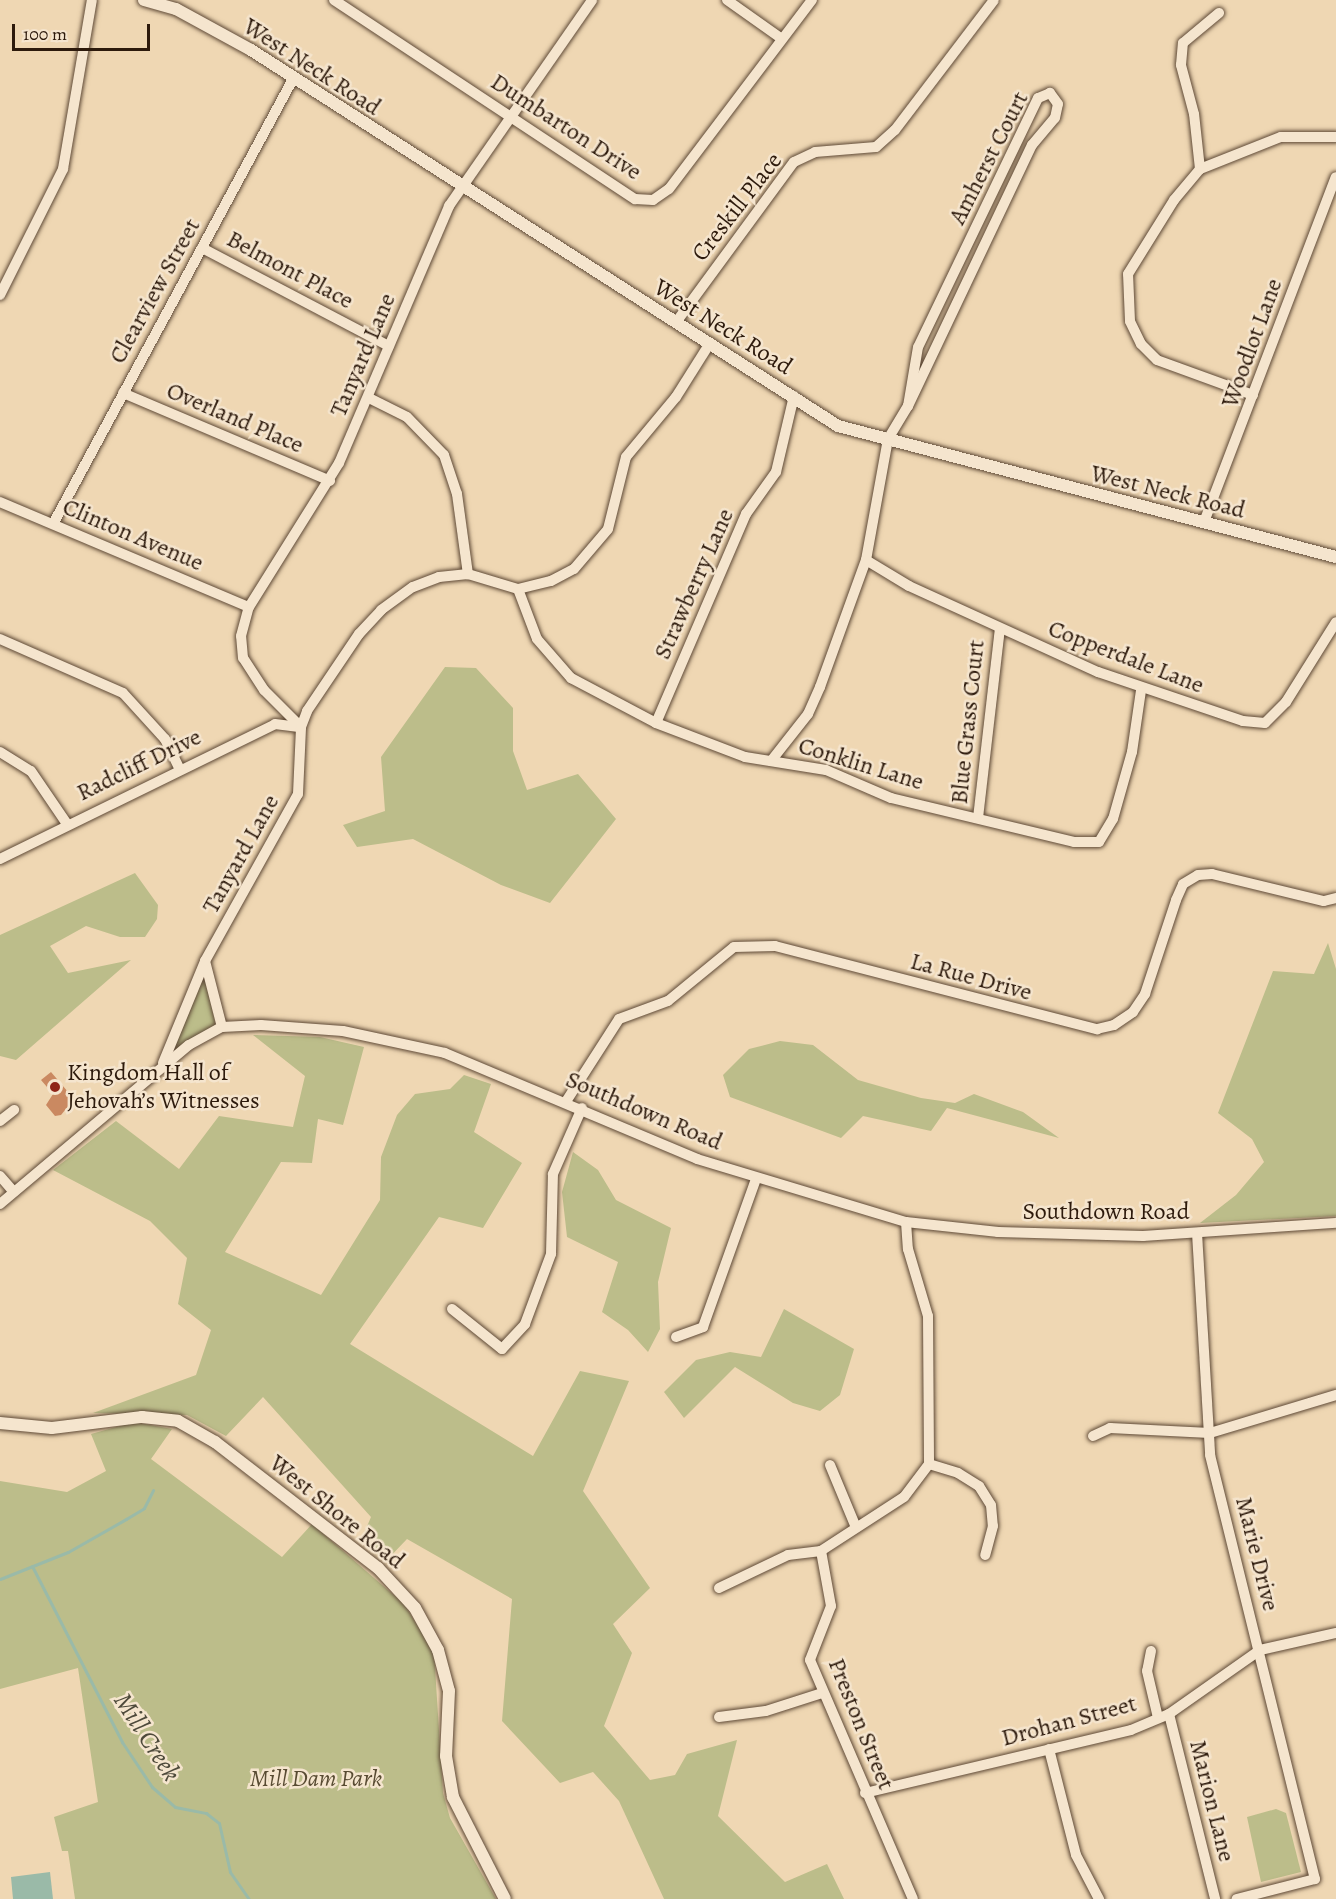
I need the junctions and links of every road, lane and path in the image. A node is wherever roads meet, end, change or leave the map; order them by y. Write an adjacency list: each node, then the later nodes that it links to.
1 (92, 0): 17 (street)
2 (144, 0): 10 (street, West Neck Road)
3 (592, 0): 11 (street, Tanyard Lane)
4 (727, 0): 9 (street)
5 (812, 0): 9 (street, Dumbarton Drive)
6 (994, 0): 18 (street, Creskill Place)
7 (338, 1): 11 (street, Dumbarton Drive)
8 (1219, 14): 13 (street)
9 (782, 39): 11 (street, Dumbarton Drive)
10 (293, 79): 15 (street, West Neck Road); 16 (street, Clearview Street)
11 (511, 116): 15 (street, Tanyard Lane)
12 (1336, 137): 13 (street)
13 (1200, 169): 22 (street)
14 (1336, 177): 22 (street, Woodlot Lane)
15 (462, 188): 18 (street, West Neck Road); 20 (street, Tanyard Lane)
16 (202, 248): 20 (street, Belmont Place); 21 (street, Clearview Street)
17 (0, 295)
18 (677, 321): 19 (street, West Neck Road)
19 (710, 343): 23 (street, West Neck Road); 34 (street)
20 (389, 346): 24 (street, Tanyard Lane)
21 (123, 393): 27 (street, Overland Place); 30 (street, Clearview Street)
22 (1253, 395): 29 (street, Woodlot Lane)
23 (794, 396): 26 (street, West Neck Road); 40 (street, Strawberry Lane)
24 (369, 398): 27 (street, Tanyard Lane); 33 (street)
25 (908, 406): 25 (street, Amherst Court); 26 (street, Amherst Court)
26 (888, 439): 29 (street, West Neck Road); 32 (street)
27 (330, 482): 35 (street, Tanyard Lane)
28 (0, 502): 30 (street, Clinton Avenue)
29 (1204, 522): 31 (street, West Neck Road)
30 (53, 524): 35 (street, Clinton Avenue)
31 (1336, 555)
32 (866, 560): 37 (street, Copperdale Lane); 43 (street)
33 (468, 574): 34 (street); 41 (street, Tanyard Lane)
34 (518, 589): 40 (street, Conklin Lane)
35 (249, 607): 41 (street, Tanyard Lane)
36 (1336, 622): 39 (street, Copperdale Lane)
37 (1000, 629): 39 (street, Copperdale Lane); 45 (street, Blue Grass Court)
38 (0, 639): 44 (street)
39 (1141, 690): 45 (street, Conklin Lane)
40 (656, 723): 43 (street, Conklin Lane)
41 (301, 726): 44 (street, Radcliff Drive); 49 (street, Tanyard Lane)
42 (0, 752): 46 (street)
43 (771, 761): 45 (street, Conklin Lane)
44 (179, 768): 46 (street, Radcliff Drive)
45 (978, 819)
46 (67, 824): 47 (street, Radcliff Drive)
47 (0, 859)
48 (1336, 898): 52 (street, La Rue Drive)
49 (205, 961): 50 (street); 51 (street, Tanyard Lane)
50 (222, 1027): 51 (street, Southdown Road); 52 (street, Southdown Road)
51 (163, 1064): 58 (street, Southdown Road)
52 (567, 1100): 53 (street, Southdown Road)
53 (582, 1108): 57 (street, Southdown Road); 63 (street)
54 (14, 1110): 55 (street)
55 (0, 1121)
56 (0, 1176): 58 (street)
57 (756, 1179): 60 (street, Southdown Road); 64 (street)
58 (14, 1192): 59 (street, Southdown Road)
59 (0, 1204)
60 (906, 1222): 62 (street, Southdown Road); 69 (street)
61 (1336, 1223): 62 (street, Southdown Road)
62 (1197, 1233): 67 (street, Marie Drive)
63 (452, 1309)
64 (676, 1337)
65 (1336, 1395): 67 (street)
66 (0, 1423): 83 (street, West Shore Road)
67 (1210, 1433): 68 (street); 76 (street, Marie Drive)
68 (1093, 1436)
69 (929, 1464): 71 (street); 73 (street)
70 (830, 1465): 71 (street)
71 (855, 1525): 72 (street)
72 (821, 1551): 74 (street); 78 (street, Preston Street)
73 (986, 1555)
74 (719, 1588)
75 (1336, 1634): 76 (street, Drohan Street)
76 (1260, 1650): 79 (street, Drohan Street); 87 (street, Marie Drive)
77 (1151, 1651): 79 (street, Marion Lane)
78 (822, 1693): 80 (street); 82 (street, Preston Street)
79 (1164, 1716): 81 (street, Drohan Street); 86 (street, Marion Lane)
80 (719, 1717)
81 (1049, 1749): 82 (street, Drohan Street); 85 (street)
82 (865, 1793): 84 (street, Preston Street)
83 (505, 1899)
84 (913, 1899)
85 (1099, 1899)
86 (1215, 1899)
87 (1237, 1899)

